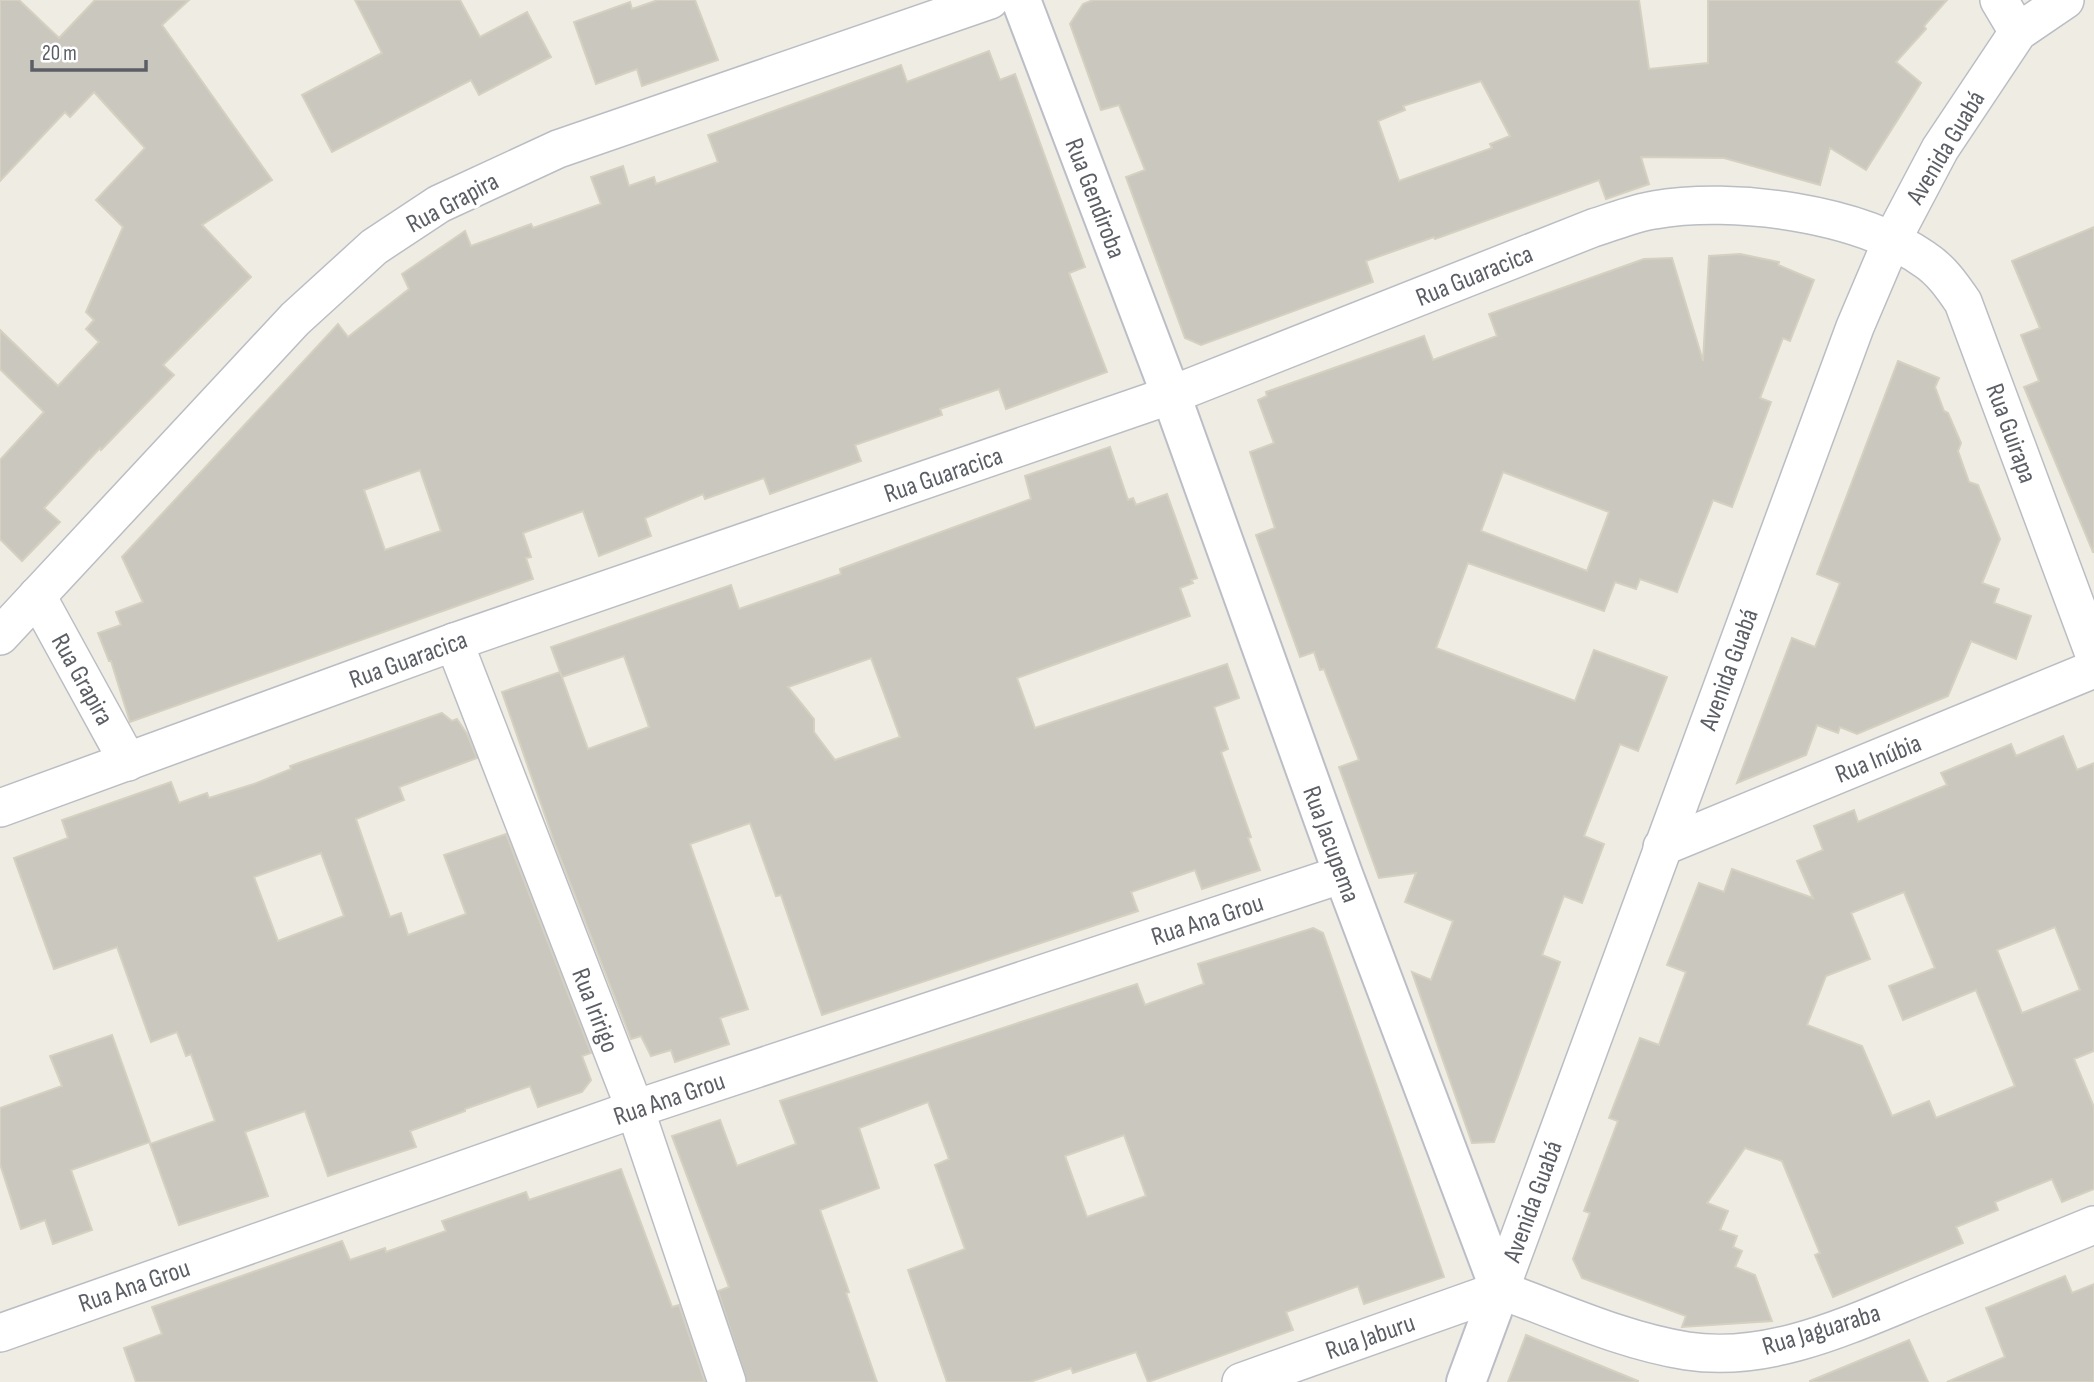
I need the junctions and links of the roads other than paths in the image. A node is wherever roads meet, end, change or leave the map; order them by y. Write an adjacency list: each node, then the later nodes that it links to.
1 (990, 0): 8 (street, Rua Grapira)
2 (1021, 0): 7 (street, Rua Gendiroba)
3 (1999, 0): 5 (street)
4 (2065, 0): 5 (street, Avenida Guabá)
5 (2018, 32): 6 (street, Avenida Guabá)
6 (1892, 240): 7 (street, Rua Guaracica); 11 (street, Rua Guirapa); 15 (street, Avenida Guabá)
7 (1171, 395): 10 (street, Rua Guaracica); 16 (street, Rua Jacupema)
8 (37, 596): 9 (street, Rua Grapira); 13 (street, Rua Grapira)
9 (0, 636)
10 (454, 642): 13 (street, Rua Guaracica); 17 (street, Rua Iririgo)
11 (2094, 654)
12 (2094, 669): 15 (street, Rua Inúbia)
13 (128, 762): 14 (street, Rua Guaracica)
14 (0, 808)
15 (1662, 847): 19 (street, Avenida Guabá)
16 (1343, 874): 17 (street, Rua Ana Grou); 19 (street, Rua Jacupema)
17 (635, 1109): 20 (street, Rua Ana Grou); 21 (street, Rua Iririgo)
18 (2094, 1225): 19 (street, Rua Jaguaraba)
19 (1500, 1290): 22 (street, Rua Jaburu); 23 (street, Avenida Guabá)
20 (0, 1333)
21 (727, 1382)
22 (1241, 1382)
23 (1466, 1382)

